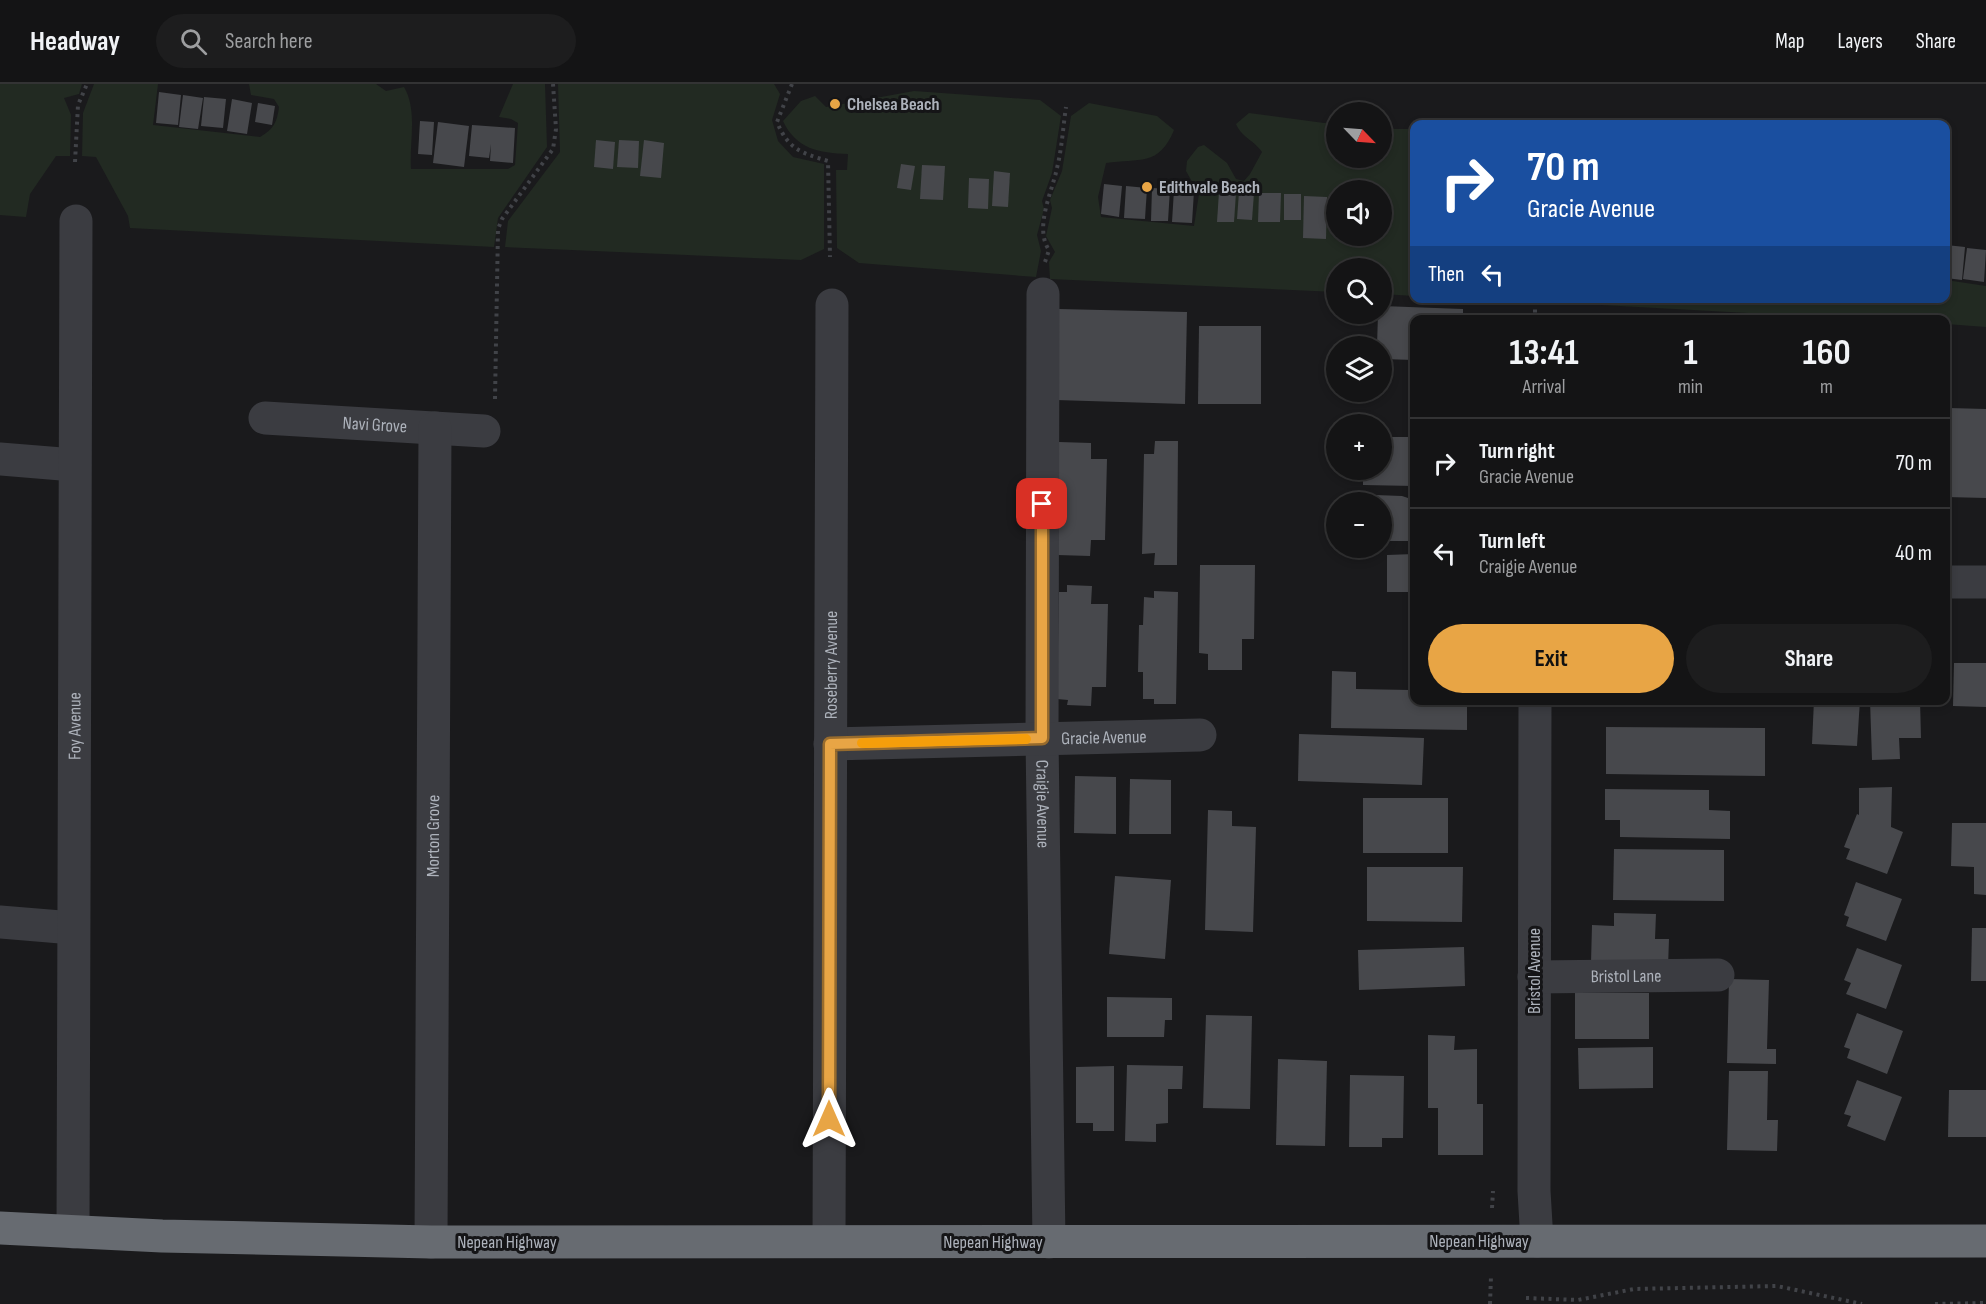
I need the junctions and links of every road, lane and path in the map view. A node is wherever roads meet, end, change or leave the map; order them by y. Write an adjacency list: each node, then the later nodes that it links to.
1 (87, 84): 5 (path)
2 (553, 84): 12 (path)
3 (792, 84): 7 (path)
4 (1066, 107): 8 (path)
5 (75, 162)
6 (76, 221): 14 (street, Foy Avenue)
7 (830, 257)
8 (1043, 294): 19 (street, Craigie Avenue)
9 (832, 305): 20 (street, Roseberry Avenue)
10 (265, 418): 11 (street, Navi Grove)
11 (435, 428): 12 (street, Navi Grove); 30 (street, Morton Grove)
12 (484, 431)
13 (0, 459): 14 (street)
14 (74, 465): 22 (street, Foy Avenue)
15 (1950, 582): 16 (street)
16 (1986, 582)
17 (1535, 705): 24 (street, Bristol Avenue)
18 (1200, 735): 19 (street, Gracie Avenue)
19 (1042, 738): 20 (street, Gracie Avenue); 31 (street, Craigie Avenue)
20 (830, 744): 28 (street, Roseberry Avenue)
21 (0, 922): 22 (street)
22 (73, 928): 26 (street, Foy Avenue)
23 (1718, 975): 24 (street, Bristol Lane)
24 (1534, 977): 29 (street, Bristol Avenue)
25 (0, 1228): 26 (highway, Nepean Highway)
26 (73, 1232): 30 (highway, Nepean Highway)
27 (1986, 1240): 29 (highway, Nepean Highway)
28 (829, 1241): 30 (highway, Nepean Highway); 31 (highway, Nepean Highway)
29 (1537, 1241): 31 (highway, Nepean Highway)
30 (431, 1242)
31 (1049, 1242)
32 (1526, 1298): 33 (path)
33 (1862, 1304)
34 (1935, 1304): 35 (path)
35 (1986, 1304)

